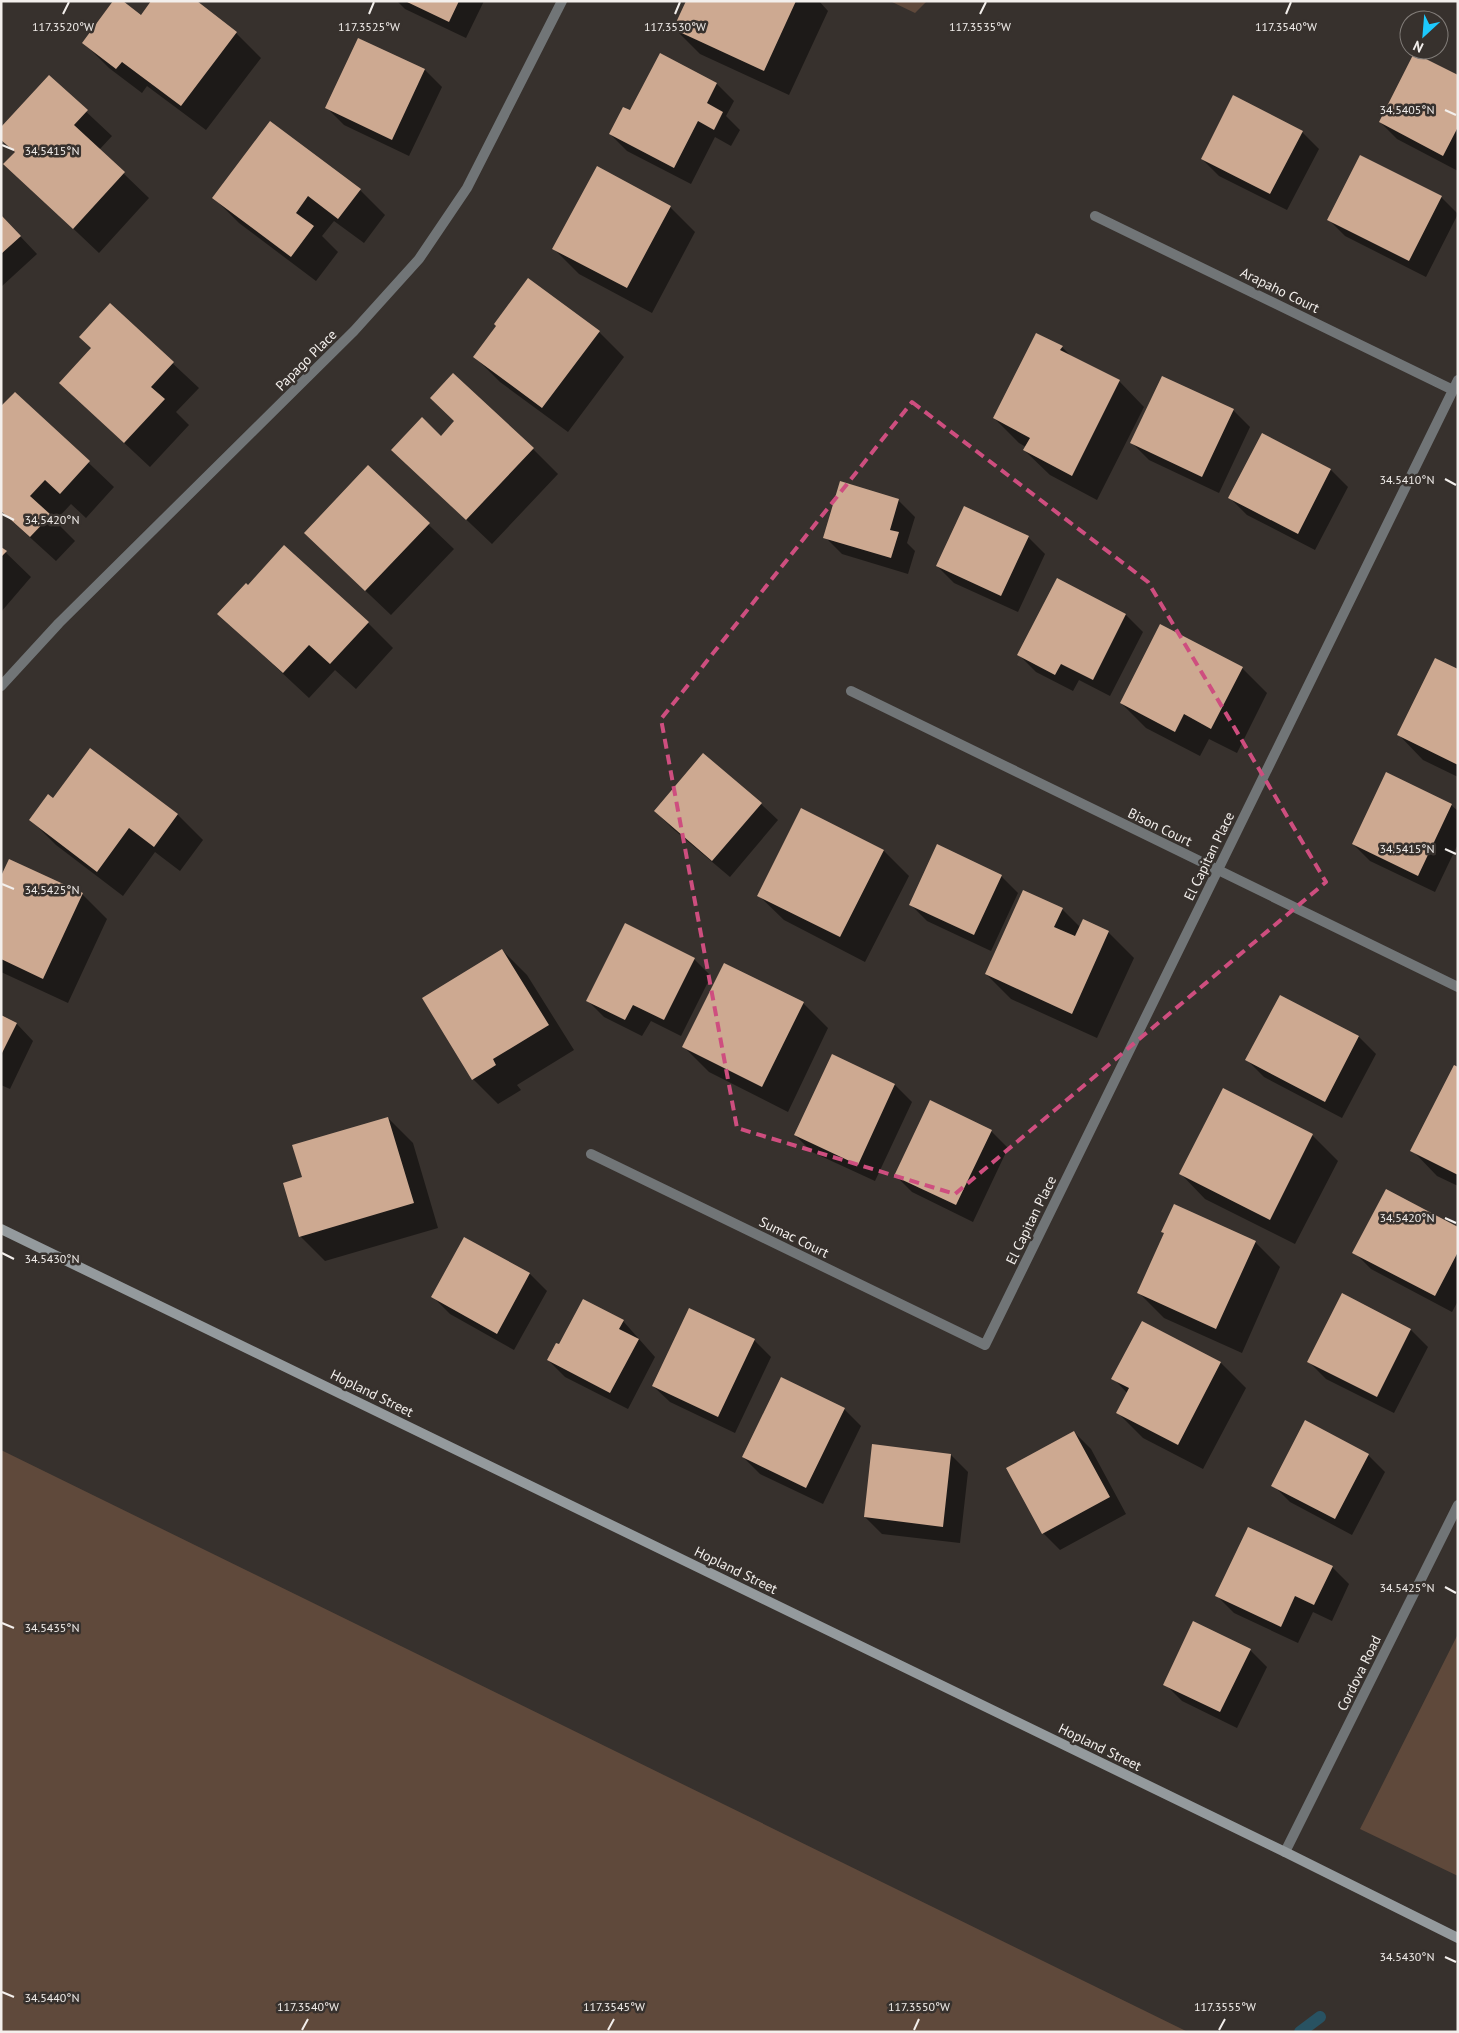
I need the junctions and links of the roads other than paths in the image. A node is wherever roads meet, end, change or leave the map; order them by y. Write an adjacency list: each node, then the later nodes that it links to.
1 (562, 1): 5 (street, Papago Place)
2 (1094, 216): 4 (street, Arapaho Court)
3 (1458, 380): 4 (street, El Capitan Place)
4 (1453, 390): 7 (street, El Capitan Place)
5 (1, 686)
6 (851, 691): 7 (street, Bison Court)
7 (1218, 870): 8 (street, Bison Court); 11 (street, El Capitan Place)
8 (1458, 987)
9 (591, 1154): 11 (street, Sumac Court)
10 (1, 1229): 13 (street, Hopland Street)
11 (985, 1345)
12 (1458, 1505): 13 (street, Cordova Road)
13 (1285, 1852): 14 (street, Hopland Street)
14 (1458, 1938)

